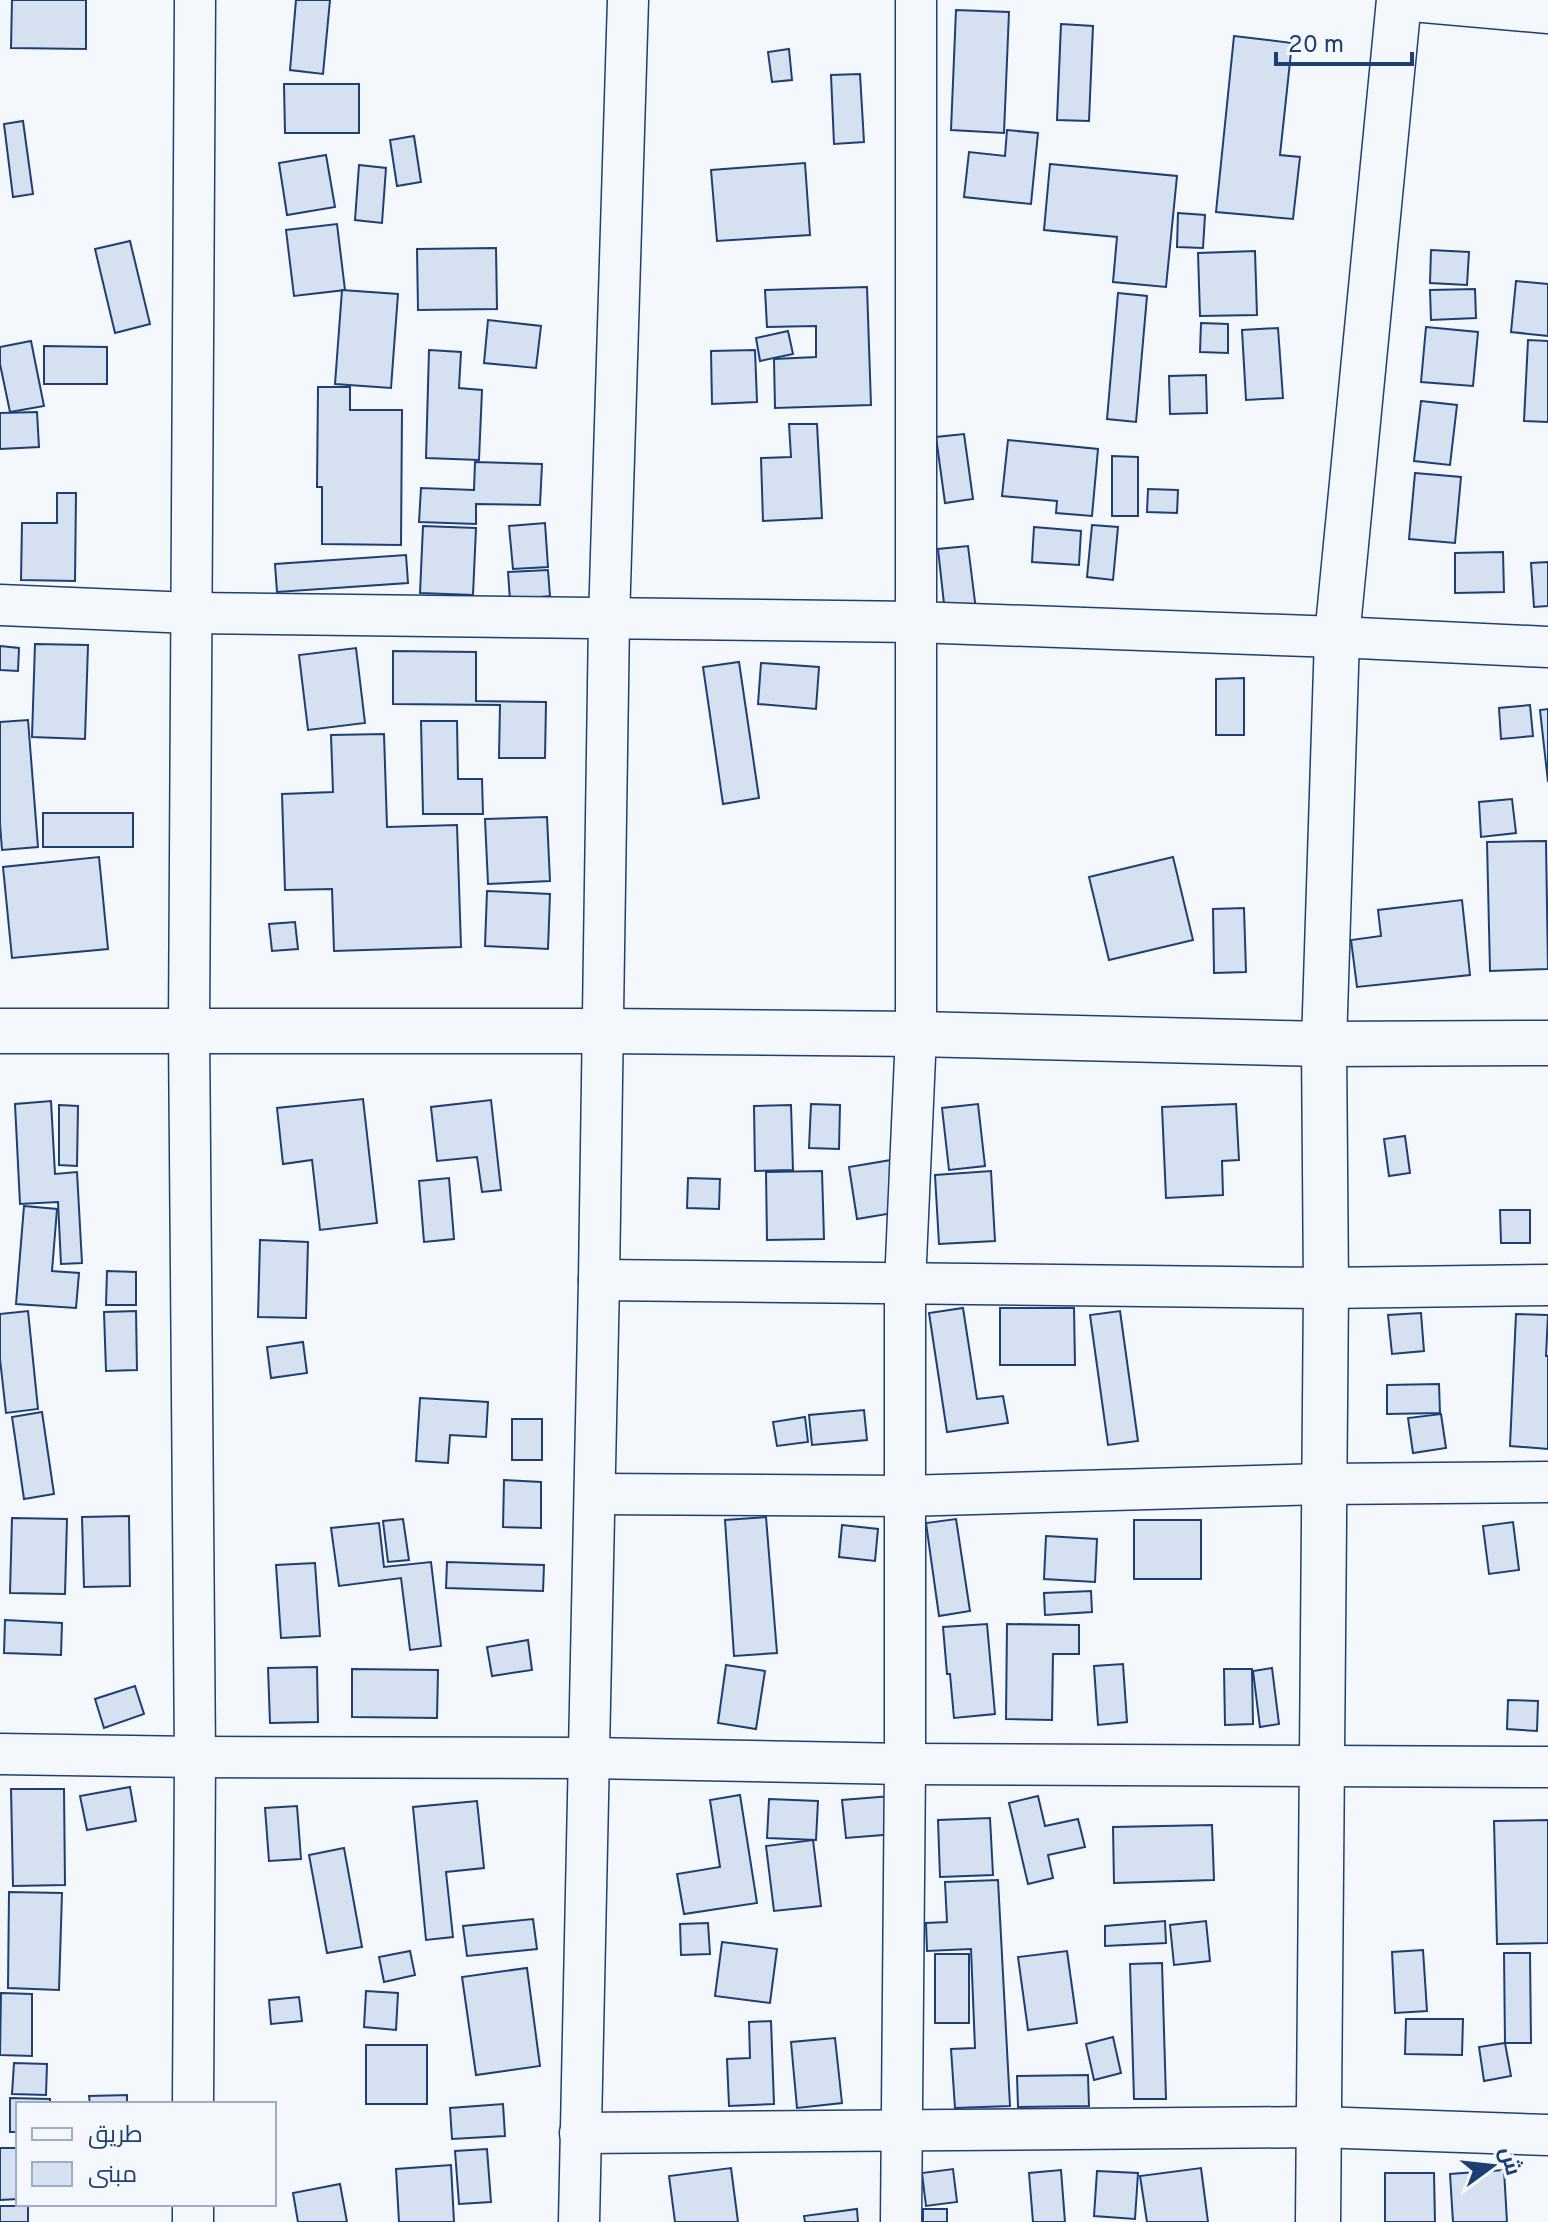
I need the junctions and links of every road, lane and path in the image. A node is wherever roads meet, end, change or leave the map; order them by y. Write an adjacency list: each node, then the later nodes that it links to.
1 (195, 0): 7 (street)
2 (628, 0): 8 (street)
3 (916, 0): 9 (street)
4 (1400, 0): 5 (street); 10 (street)
5 (1548, 13)
6 (0, 605): 7 (street)
7 (191, 613): 8 (street); 13 (street)
8 (609, 620): 9 (street); 14 (street)
9 (915, 622): 10 (street); 15 (street)
10 (1337, 637): 11 (street); 17 (street)
11 (1548, 647)
12 (0, 1031): 13 (street)
13 (189, 1031): 14 (street); 27 (street)
14 (603, 1031): 15 (street); 18 (street)
15 (916, 1034): 17 (street); 19 (street)
16 (1548, 1043): 17 (street)
17 (1324, 1044): 21 (street)
18 (599, 1280): 19 (street); 24 (street)
19 (905, 1284): 21 (street); 25 (street)
20 (1548, 1285): 21 (street)
21 (1326, 1288): 23 (street)
22 (1548, 1482): 23 (street)
23 (1323, 1484): 25 (street); 30 (street)
24 (595, 1494): 25 (street); 28 (street)
25 (904, 1496): 29 (street)
26 (0, 1754): 27 (street)
27 (195, 1757): 28 (street); 32 (street)
28 (589, 1758): 29 (street); 35 (street)
29 (905, 1764): 30 (street); 34 (street)
30 (1321, 1765): 31 (street); 33 (street)
31 (1548, 1767)
32 (193, 2102)
33 (1318, 2127): 34 (street); 36 (street); 39 (street)
34 (901, 2130): 35 (street); 38 (street)
35 (580, 2133): 37 (street)
36 (1548, 2135)
37 (579, 2222)
38 (901, 2222)
39 (1318, 2222)

